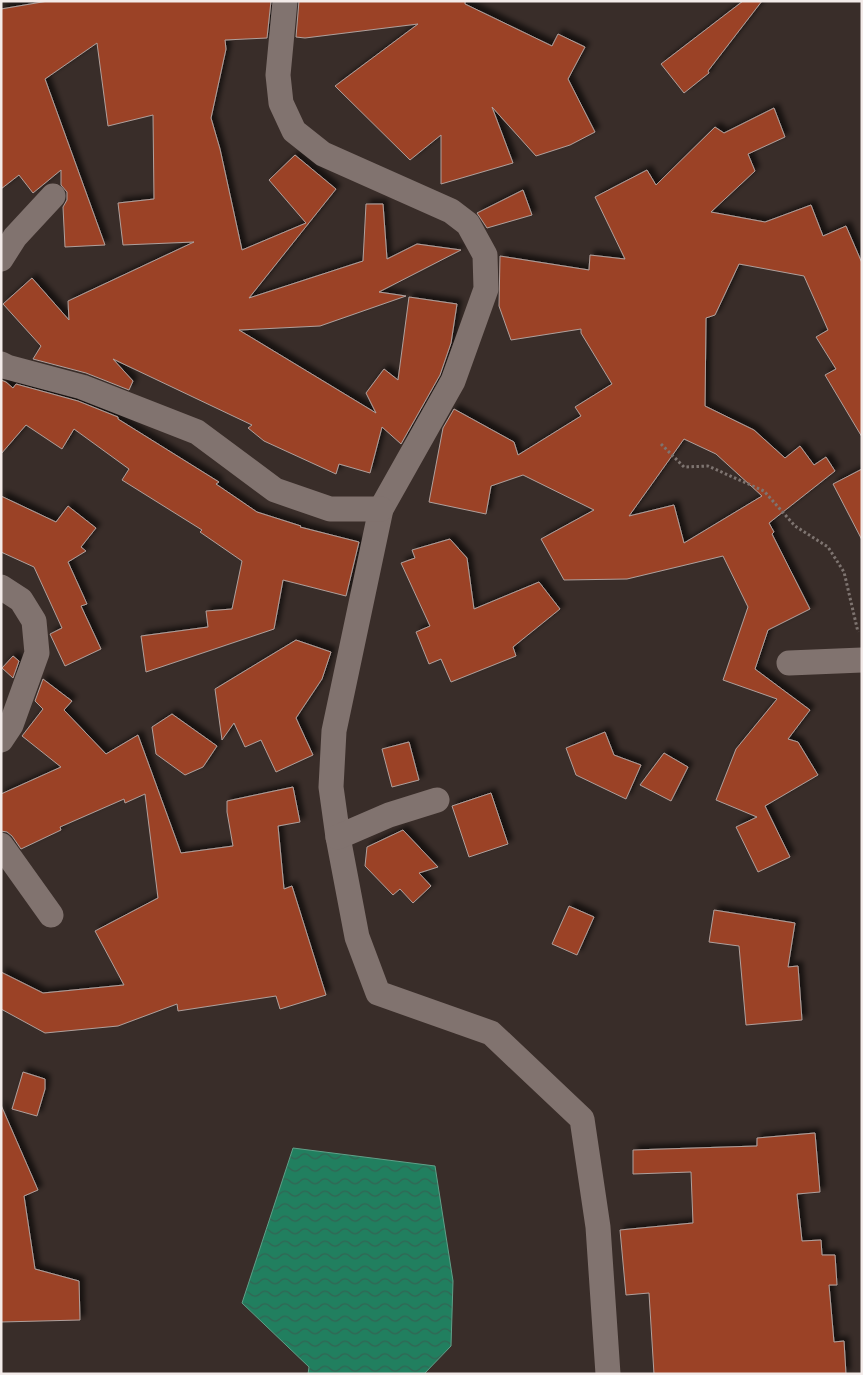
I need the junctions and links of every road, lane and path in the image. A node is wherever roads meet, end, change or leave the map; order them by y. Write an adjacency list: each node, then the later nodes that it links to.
1 (285, 1): 6 (street)
2 (53, 196): 3 (street)
3 (1, 259)
4 (1, 364): 6 (street)
5 (661, 444): 8 (path)
6 (381, 509): 12 (street)
7 (1, 587): 10 (street)
8 (861, 650): 9 (street)
9 (789, 663)
10 (1, 740)
11 (437, 800): 12 (street)
12 (338, 837): 15 (street)
13 (1, 845): 14 (street)
14 (51, 915)
15 (608, 1374)

